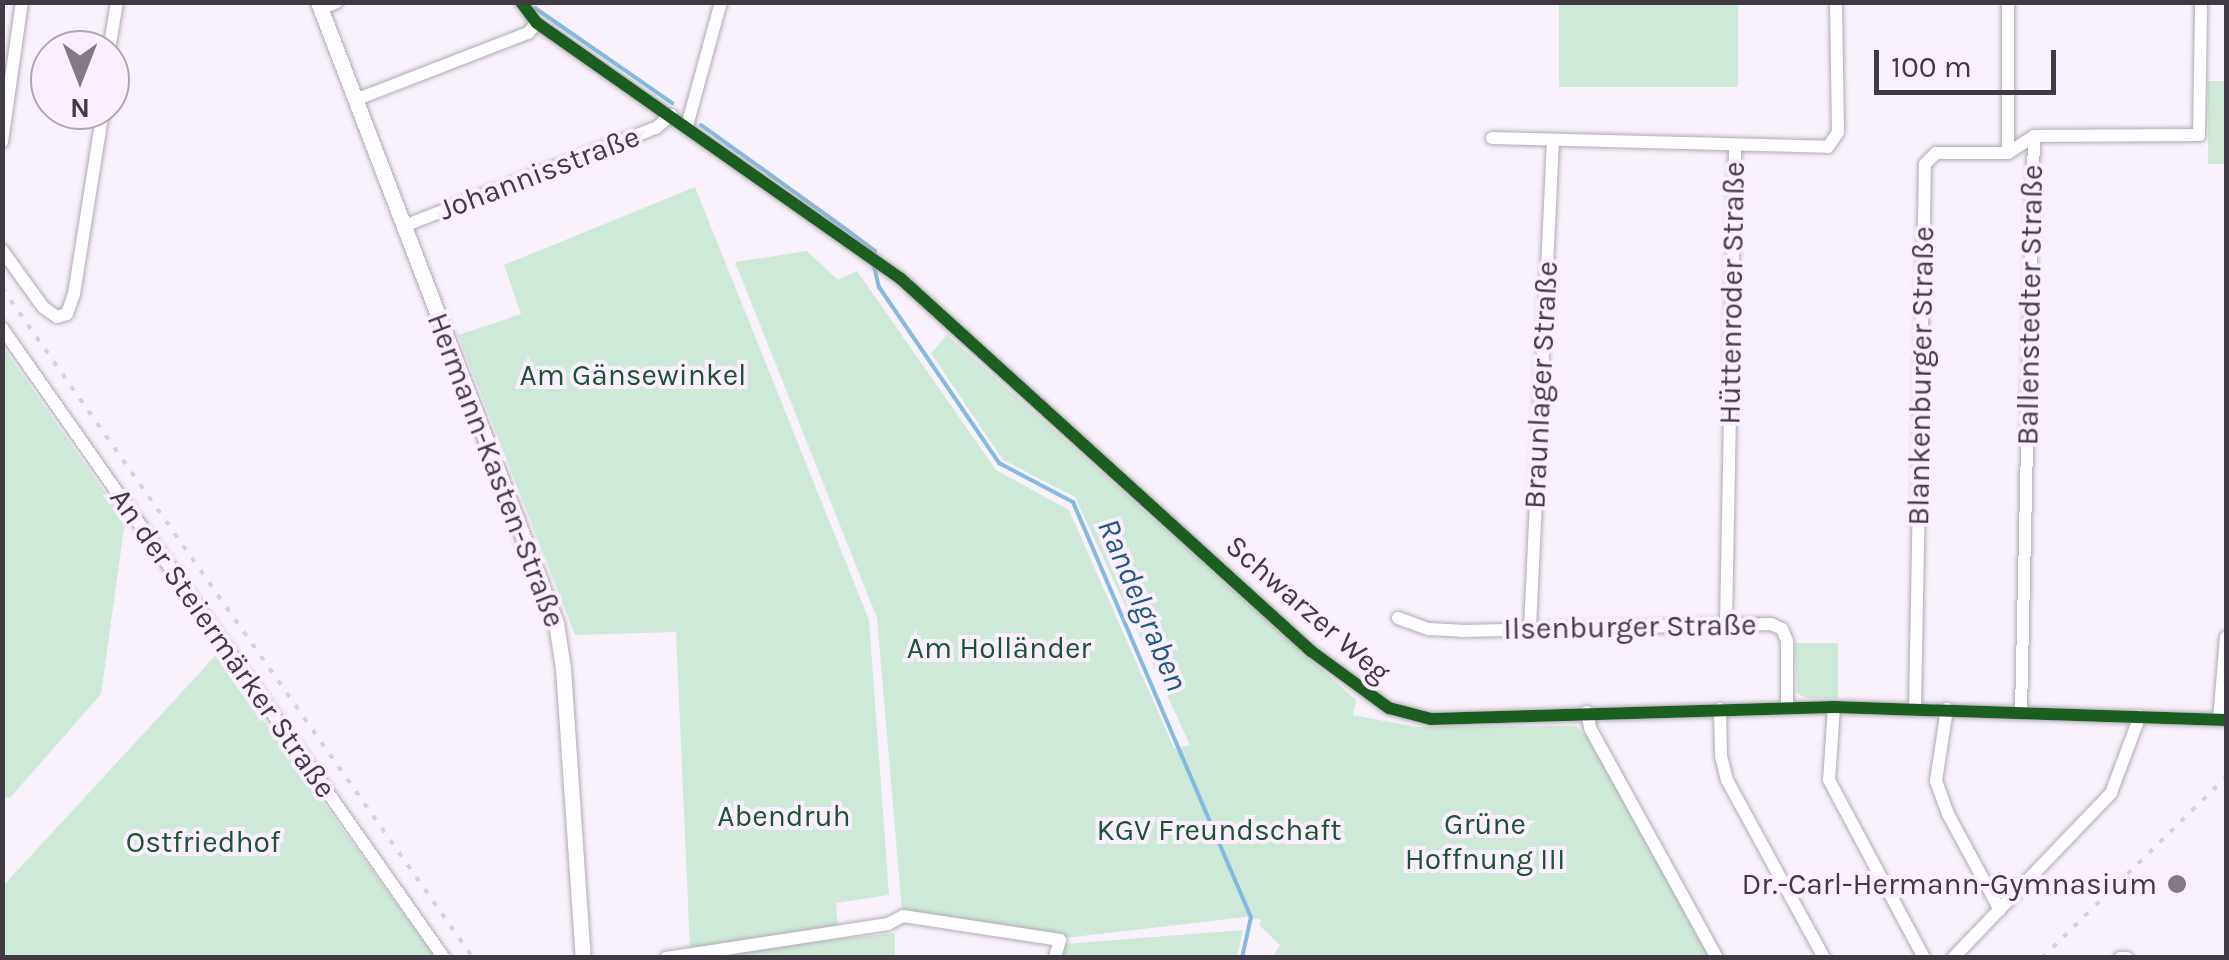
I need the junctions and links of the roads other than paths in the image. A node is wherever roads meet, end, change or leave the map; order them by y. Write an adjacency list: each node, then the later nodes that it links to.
1 (22, 2): 18 (street)
2 (116, 2): 11 (street)
3 (337, 2): 9 (street)
4 (521, 2): 10 (street)
5 (721, 2): 14 (street)
6 (1836, 2): 20 (street, Hüttenroder Straße)
7 (2008, 2): 21 (street)
8 (2201, 2): 16 (street, Ballenstedter Straße)
9 (319, 6): 12 (street, Hermann-Kasten-Straße)
10 (537, 23): 12 (street); 13 (street)
11 (112, 30)
12 (355, 100): 22 (street, Hermann-Kasten-Straße)
13 (671, 115): 14 (street); 22 (street, Johannisstraße)
14 (688, 126): 34 (street, Schwarzer Weg)
15 (100, 130): 23 (street)
16 (2034, 136): 21 (street); 35 (street, Ballenstedter Straße)
17 (1492, 138): 19 (street)
18 (2, 142)
19 (1553, 142): 20 (street); 27 (street, Braunlager Straße)
20 (1735, 146): 26 (street, Hüttenroder Straße)
21 (2008, 153): 31 (street, Blankenburger Straße)
22 (404, 226): 40 (street, Hermann-Kasten-Straße)
23 (2, 250)
24 (2, 328): 39 (street, An der Steiermärker Straße)
25 (1398, 618): 27 (street, Ilsenburger Straße)
26 (1726, 622): 27 (street, Ilsenburger Straße); 30 (street, Ilsenburger Straße)
27 (1530, 628)
28 (2226, 638): 37 (street)
29 (1834, 707): 30 (street, Schwarzer Weg); 31 (street, Schwarzer Weg); 45 (street)
30 (1787, 708): 32 (street, Schwarzer Weg)
31 (1915, 708): 33 (street, Schwarzer Weg)
32 (1720, 709): 34 (street, Schwarzer Weg); 44 (street)
33 (1947, 709): 35 (street, Schwarzer Weg); 38 (street)
34 (1587, 712): 43 (street)
35 (2021, 712): 36 (street, Schwarzer Weg)
36 (2140, 716): 37 (street, Schwarzer Weg); 38 (street)
37 (2223, 720)
38 (2000, 910): 46 (street)
39 (444, 958)
40 (583, 958)
41 (666, 958): 42 (street)
42 (1055, 958)
43 (1717, 958)
44 (1824, 958)
45 (1924, 958)
46 (1953, 958)

